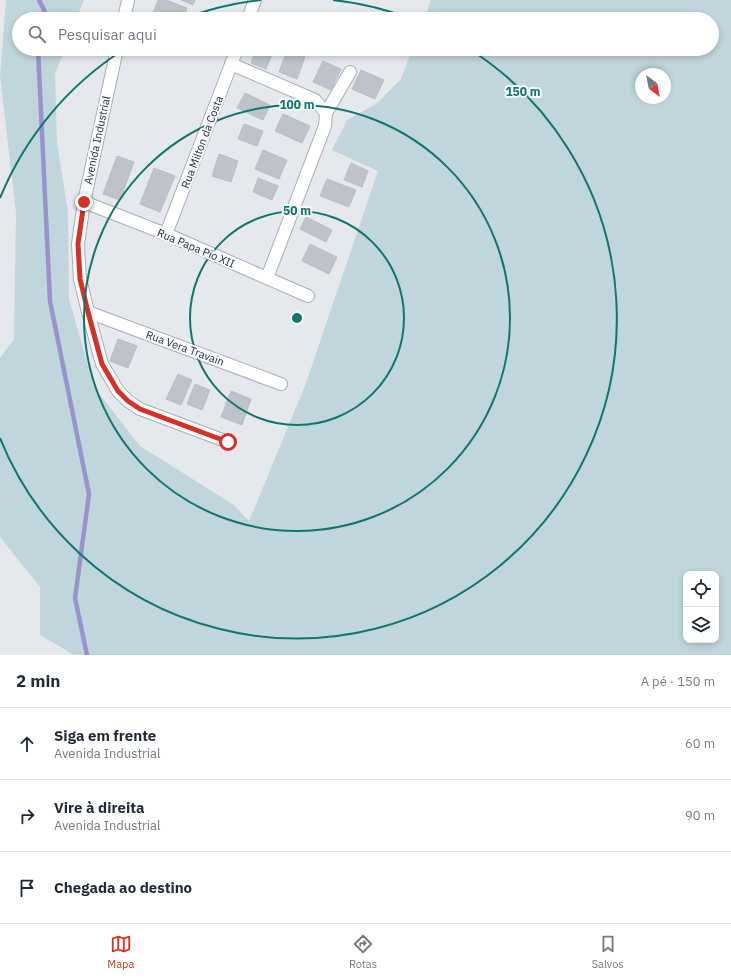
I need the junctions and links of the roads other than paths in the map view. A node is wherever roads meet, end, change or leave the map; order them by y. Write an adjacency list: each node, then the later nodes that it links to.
1 (128, 0): 3 (street)
2 (255, 0): 4 (street)
3 (125, 12)
4 (251, 12)
5 (115, 56): 10 (street, Avenida Industrial)
6 (234, 56): 7 (street, Rua Milton da Costa)
7 (231, 64): 9 (street); 11 (street, Rua Milton da Costa)
8 (350, 72): 9 (street)
9 (326, 113): 12 (street)
10 (84, 202): 11 (street, Rua Papa Pio XII); 14 (street, Avenida Industrial)
11 (166, 234): 12 (street, Rua Papa Pio XII)
12 (266, 278): 13 (street, Rua Papa Pio XII)
13 (308, 296)
14 (88, 312): 15 (street, Rua Vera Travain); 16 (street, Avenida Industrial)
15 (281, 384)
16 (228, 442)

